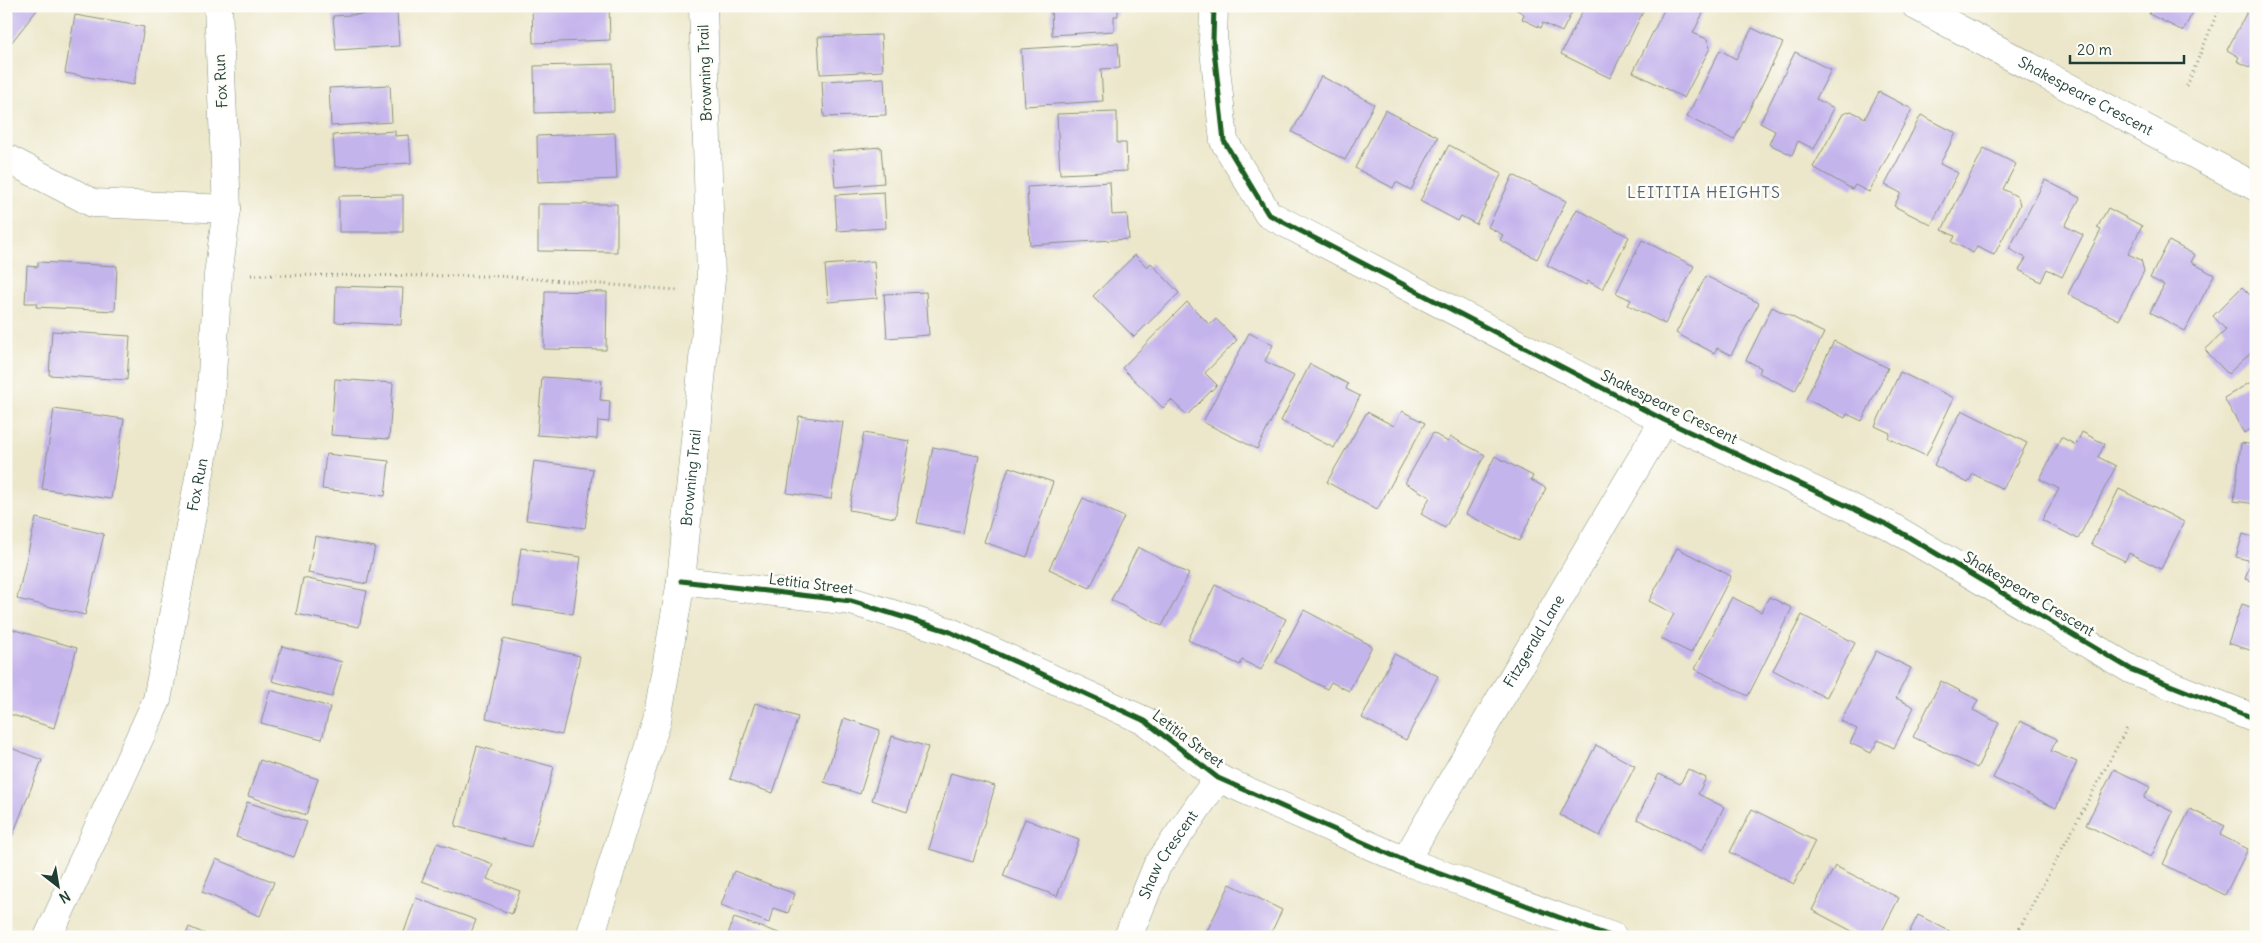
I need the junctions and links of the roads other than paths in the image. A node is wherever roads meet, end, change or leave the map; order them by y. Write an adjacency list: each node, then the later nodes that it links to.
1 (218, 6): 7 (street, Fox Run)
2 (703, 6): 9 (street, Browning Trail)
3 (1214, 6): 8 (street, Shakespeare Crescent)
4 (1916, 6): 6 (street, Shakespeare Crescent)
5 (6, 158): 7 (street)
6 (2256, 187)
7 (227, 210): 13 (street, Fox Run)
8 (1664, 420): 10 (street, Shakespeare Crescent); 12 (street, Fitzgerald Lane)
9 (681, 581): 11 (street, Letitia Street); 14 (street, Browning Trail)
10 (2256, 719)
11 (1218, 778): 12 (street, Letitia Street); 15 (street, Shaw Crescent)
12 (1405, 861): 16 (street, Letitia Street)
13 (48, 937)
14 (590, 937)
15 (1128, 937)
16 (1613, 937)

